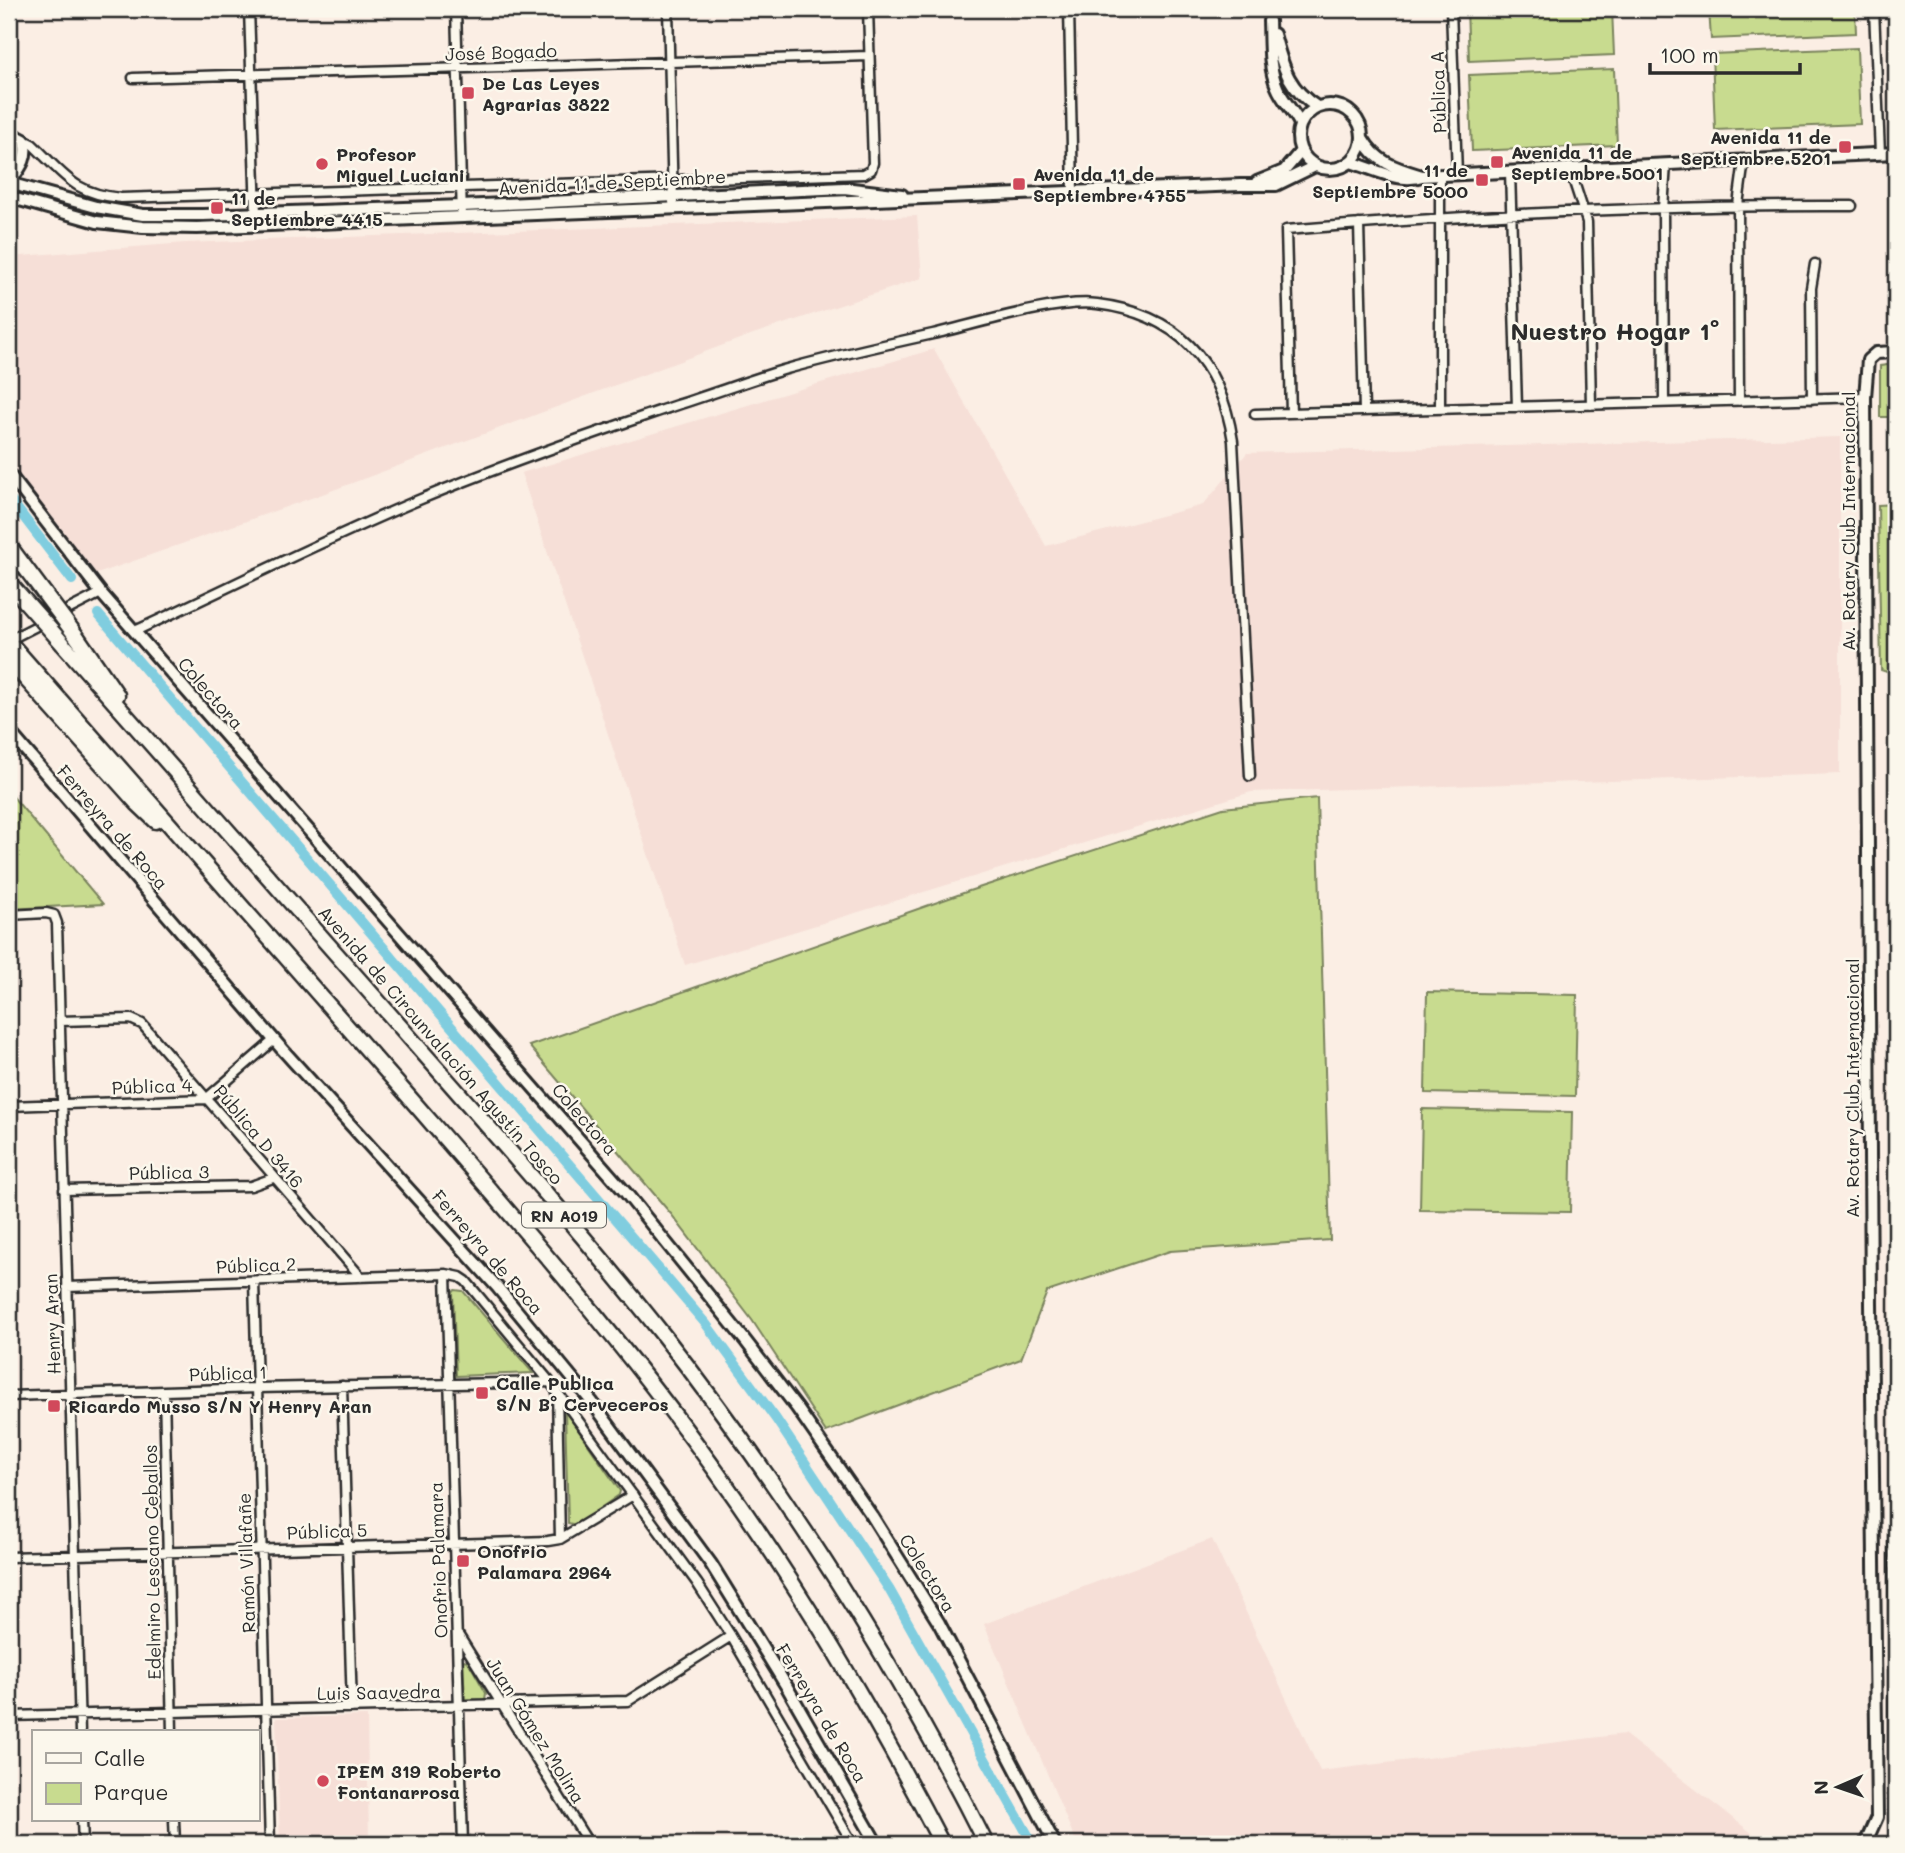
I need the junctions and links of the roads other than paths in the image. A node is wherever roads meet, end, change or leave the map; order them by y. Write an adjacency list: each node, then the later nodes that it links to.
1 (249, 9): 13 (street)
2 (456, 9): 12 (street)
3 (668, 9): 11 (street)
4 (868, 9): 10 (street)
5 (1069, 9): 37 (street)
6 (1269, 9): 9 (street)
7 (1451, 9): 29 (street, Pública A)
8 (1874, 9): 21 (street)
9 (1269, 21): 15 (main road); 16 (main road)
10 (869, 56): 11 (street, José Bogado); 32 (street)
11 (669, 62): 12 (street, José Bogado); 32 (street)
12 (458, 69): 13 (street, José Bogado); 35 (street)
13 (249, 75): 14 (street, José Bogado); 36 (street)
14 (133, 78)
15 (1317, 107): 16 (main road); 18 (main road)
16 (1300, 124): 20 (main road)
17 (9, 132): 19 (main road)
18 (1363, 138): 24 (main road); 31 (main road)
19 (24, 140): 33 (main road); 36 (street)
20 (1301, 151): 26 (main road); 34 (main road)
21 (1880, 153): 22 (main road); 23 (main road)
22 (1896, 153)
23 (1744, 160): 25 (main road); 41 (street)
24 (1350, 162): 26 (main road); 31 (main road)
25 (1666, 164): 27 (main road); 44 (street)
26 (1315, 166): 34 (main road)
27 (1573, 169): 28 (main road); 45 (street)
28 (1510, 172): 29 (main road); 48 (street)
29 (1457, 174): 30 (main road)
30 (1440, 175): 31 (main road); 49 (street)
31 (1422, 176)
32 (673, 182): 35 (street); 39 (street)
33 (9, 183): 47 (main road, Avenida 11 de Septiembre)
34 (1240, 185): 37 (main road, Avenida 11 de Septiembre)
35 (461, 189): 36 (street); 46 (street)
36 (254, 192): 47 (street)
37 (1073, 192): 40 (main road, Avenida 11 de Septiembre)
38 (9, 197): 46 (main road, Avenida 11 de Septiembre)
39 (673, 197): 40 (main road, Avenida 11 de Septiembre); 43 (street); 46 (main road, Avenida 11 de Septiembre)
40 (925, 199): 43 (main road, Avenida 11 de Septiembre)
41 (1738, 205): 42 (street); 44 (street); 55 (street)
42 (1852, 206)
43 (674, 209): 46 (main road, Avenida 11 de Septiembre)
44 (1663, 209): 45 (street); 56 (street)
45 (1585, 210): 48 (street); 57 (street)
46 (462, 212): 47 (main road, Avenida 11 de Septiembre)
47 (256, 214)
48 (1512, 216): 49 (street); 58 (street)
49 (1440, 219): 50 (street); 59 (street)
50 (1359, 224): 60 (street); 61 (street)
51 (1815, 264): 54 (street)
52 (1896, 352): 53 (main road, Av. Rotary Club Internacional)
53 (1865, 397): 54 (street); 129 (main road, Av. Rotary Club Internacional)
54 (1812, 399): 55 (street)
55 (1738, 401): 56 (street)
56 (1664, 402): 57 (street)
57 (1591, 405): 58 (street)
58 (1517, 407): 59 (street)
59 (1440, 409): 60 (street)
60 (1364, 411): 61 (street)
61 (1291, 413): 62 (street)
62 (1255, 414)
63 (9, 474): 68 (main road, Colectora)
64 (9, 546): 73 (highway, bridge)
65 (1896, 547): 66 (street)
66 (1896, 574)
67 (9, 583): 73 (highway, Avenida de Circunvalación Agustín Tosco / RN A019, bridge)
68 (101, 593): 69 (main road, Colectora); 70 (street)
69 (135, 631): 74 (street); 128 (main road, Colectora)
70 (9, 641): 71 (highway)
71 (16, 662): 126 (highway, RN A019)
72 (9, 731): 77 (main road, Ferreyra de Roca)
73 (146, 740): 127 (highway, Avenida de Circunvalación Agustín Tosco / RN A019)
74 (1250, 776)
75 (9, 915): 76 (street, Henry Aran)
76 (60, 1021): 78 (street, Pública D 3416); 79 (street, Henry Aran)
77 (274, 1040): 78 (street, Pública 4); 125 (main road, Ferreyra de Roca)
78 (206, 1099): 79 (street, Pública 4); 81 (street, Pública D 3416)
79 (62, 1104): 80 (street, Pública 4); 82 (street, Henry Aran)
80 (9, 1106)
81 (273, 1178): 82 (street, Pública 3); 84 (street, Pública D 3416)
82 (64, 1190): 86 (street, Henry Aran)
83 (446, 1274): 84 (street, Pública 2); 87 (street); 88 (street, Onofrio Palamara)
84 (361, 1277): 85 (street, Pública 2)
85 (254, 1281): 86 (street, Pública 2); 90 (street, Ramón Villafañe)
86 (67, 1287): 93 (street, Henry Aran)
87 (550, 1382): 88 (street, Pública 1); 92 (street)
88 (448, 1384): 89 (street, Pública 1); 98 (street, Onofrio Palamara)
89 (342, 1386): 90 (street, Pública 1); 99 (street)
90 (257, 1388): 91 (street, Pública 1); 100 (street, Ramón Villafañe)
91 (164, 1391): 93 (street, Pública 1); 101 (street, Edelmiro Lescano Ceballos)
92 (557, 1391): 96 (street); 97 (street)
93 (70, 1394): 94 (street, Pública 1); 102 (street, Henry Aran)
94 (9, 1396)
95 (1896, 1460): 106 (street)
96 (633, 1495): 97 (street, Pública 5); 105 (street)
97 (560, 1539): 98 (street, Pública 5)
98 (453, 1544): 99 (street, Pública 5); 104 (street, Onofrio Palamara)
99 (347, 1546): 100 (street, Pública 5); 109 (street)
100 (261, 1549): 101 (street, Pública 5); 110 (street, Ramón Villafañe)
101 (168, 1552): 102 (street, Pública 5); 111 (street, Edelmiro Lescano Ceballos)
102 (75, 1555): 103 (street, Pública 5); 112 (street, Henry Aran)
103 (9, 1557)
104 (457, 1633): 107 (street, Juan Gómez Molina); 108 (street, Onofrio Palamara)
105 (731, 1636): 107 (street, Luis Saavedra); 124 (street)
106 (1895, 1656): 118 (street)
107 (501, 1704): 108 (street, Luis Saavedra); 123 (street, Juan Gómez Molina)
108 (459, 1705): 109 (street, Luis Saavedra); 122 (street, Onofrio Palamara)
109 (352, 1708): 110 (street, Luis Saavedra)
110 (266, 1710): 111 (street, Luis Saavedra); 121 (street, Ramón Villafañe)
111 (172, 1712): 112 (street, Luis Saavedra); 115 (street, Edelmiro Lescano Ceballos)
112 (79, 1715): 113 (street, Luis Saavedra); 114 (street, Henry Aran)
113 (9, 1716)
114 (80, 1730)
115 (172, 1730)
116 (82, 1822): 119 (street)
117 (174, 1822): 120 (street)
118 (1896, 1841)
119 (83, 1844)
120 (175, 1844)
121 (270, 1844)
122 (463, 1844)
123 (589, 1844)
124 (853, 1844)
125 (877, 1844)
126 (942, 1844)
127 (986, 1844)
128 (1055, 1844)
129 (1865, 1844)

